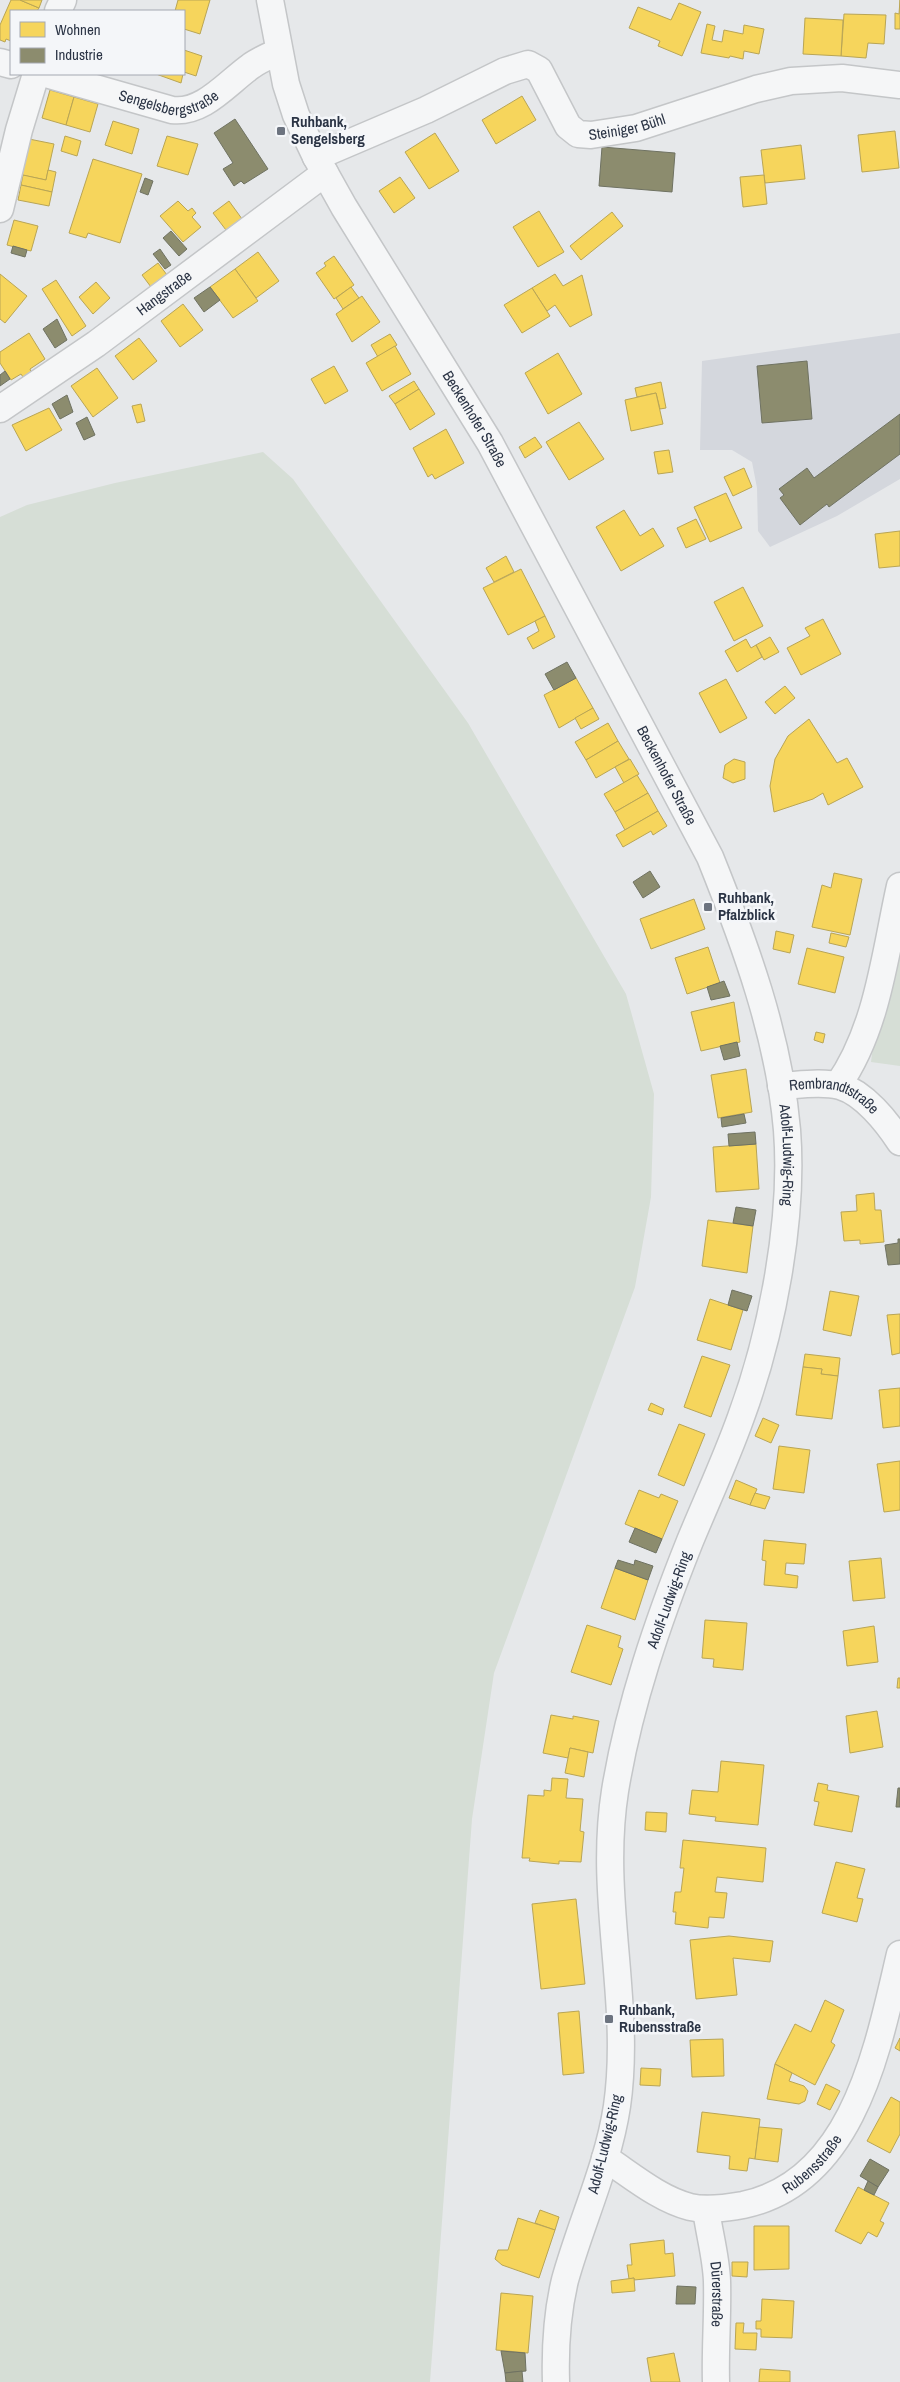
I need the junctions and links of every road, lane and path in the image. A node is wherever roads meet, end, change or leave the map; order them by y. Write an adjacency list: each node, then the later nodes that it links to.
1 (270, 0): 2 (street, Beckenhofer Straße)
2 (278, 52): 4 (street, Sengelsbergstraße); 6 (street, Beckenhofer Straße)
3 (36, 75): 7 (street)
4 (50, 75)
5 (900, 85): 6 (street, Steiniger Bühl)
6 (320, 165): 8 (street, Hangstraße); 9 (street, Beckenhofer Straße)
7 (0, 209)
8 (0, 409)
9 (698, 834): 11 (street, Adolf-Ludwig-Ring)
10 (900, 886): 12 (street)
11 (781, 1086): 12 (street, Rembrandtstraße); 15 (street, Adolf-Ludwig-Ring)
12 (838, 1086): 13 (street, Rembrandtstraße)
13 (900, 1142)
14 (900, 1954): 16 (street, Rubensstraße)
15 (605, 2158): 16 (street, Rubensstraße); 17 (street, Adolf-Ludwig-Ring)
16 (706, 2209): 18 (street, Dürerstraße)
17 (556, 2382)
18 (716, 2382)

